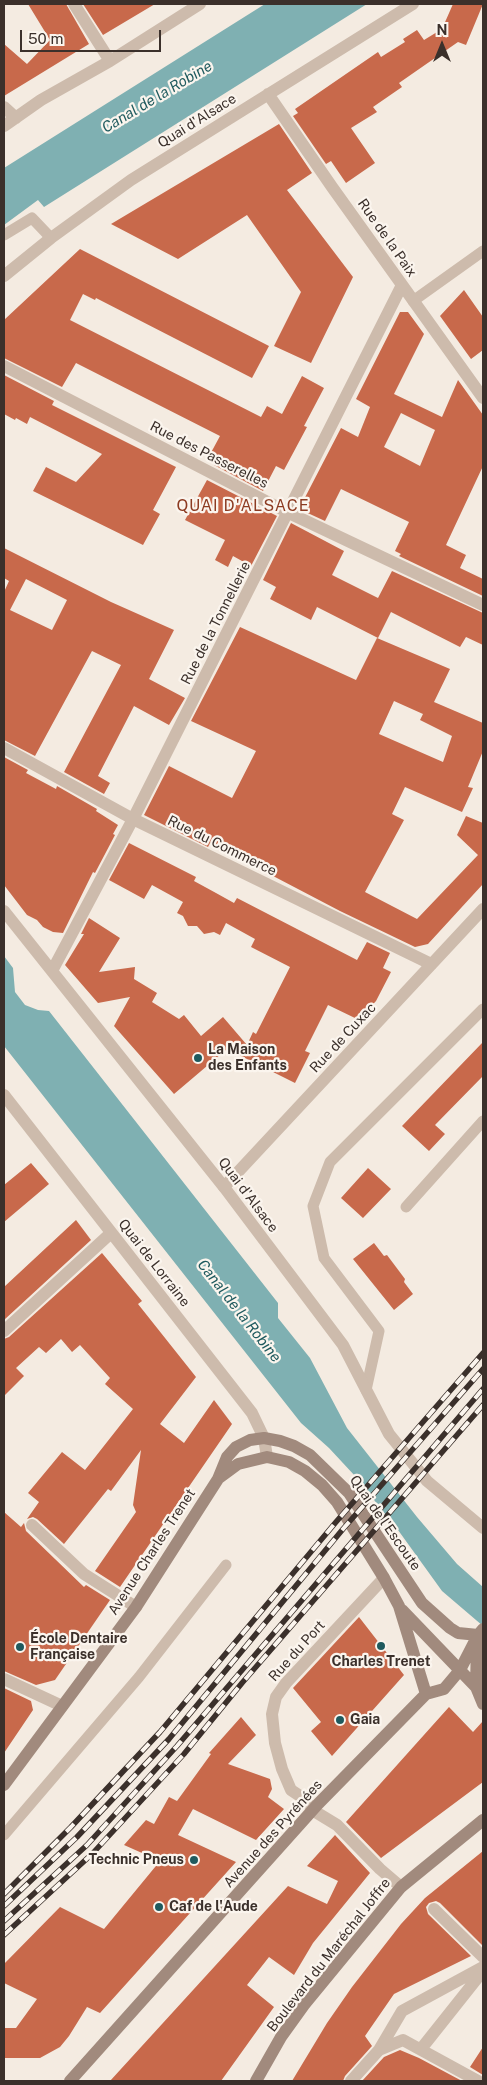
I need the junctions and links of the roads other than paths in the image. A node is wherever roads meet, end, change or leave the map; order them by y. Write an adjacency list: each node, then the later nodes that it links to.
1 (74, 4): 4 (street)
2 (200, 4): 4 (street)
3 (413, 4): 5 (street, Quai d'Alsace)
4 (110, 61): 7 (street)
5 (268, 94): 10 (street, Quai d'Alsace); 13 (street, Rue de la Paix)
6 (4, 107): 7 (street)
7 (16, 118): 8 (street)
8 (4, 126)
9 (4, 235): 10 (lane)
10 (51, 238): 12 (street, Quai d'Alsace)
11 (483, 251): 14 (lane)
12 (4, 276)
13 (402, 285): 14 (street, Rue de la Paix); 17 (street, Rue de la Tonnellerie)
14 (414, 301): 16 (street, Rue de la Paix)
15 (4, 366): 17 (street, Rue des Passerelles)
16 (483, 398)
17 (289, 513): 18 (street, Rue des Passerelles); 20 (street, Rue de la Tonnellerie)
18 (483, 605)
19 (4, 748): 20 (street, Rue du Commerce)
20 (134, 819): 23 (street, Rue du Commerce); 24 (street, Rue de la Tonnellerie)
21 (483, 909): 23 (street, Rue de Cuxac)
22 (4, 911): 24 (street, Quai d'Alsace)
23 (434, 961): 28 (street, Rue de Cuxac)
24 (52, 971): 28 (street, Quai d'Alsace)
25 (483, 1009): 32 (lane)
26 (4, 1095): 30 (street, Quai de Lorraine)
27 (483, 1121): 29 (lane)
28 (224, 1187): 32 (street, Quai d'Alsace)
29 (406, 1207)
30 (111, 1233): 31 (street); 33 (street, Quai de Lorraine)
31 (4, 1332)
32 (366, 1390): 36 (street, Quai d'Alsace)
33 (264, 1438): 34 (street, Quai de Lorraine); 35 (main road); 44 (main road, Quai de l'Escoute)
34 (267, 1457): 35 (main road, Quai de l'Escoute); 41 (main road, Quai de l'Escoute)
35 (218, 1479): 43 (main road, Avenue Charles Trenet)
36 (454, 1504): 37 (street, Quai d'Alsace); 39 (street, Quai d'Alsace)
37 (483, 1517)
38 (32, 1525): 43 (street)
39 (483, 1528)
40 (226, 1565): 54 (lane)
41 (384, 1578): 42 (main road, Quai de l'Escoute); 52 (street, Rue du Port)
42 (399, 1606): 45 (main road, Quai de l'Escoute); 48 (main road, Quai de l'Escoute)
43 (136, 1607): 50 (main road, Avenue Charles Trenet)
44 (481, 1632): 45 (main road, Avenue des Pyrénées); 47 (main road, Quai de l'Escoute)
45 (460, 1670): 47 (main road, Quai de l'Escoute); 48 (main road, Avenue des Pyrénées)
46 (4, 1679): 50 (street)
47 (476, 1687): 49 (main road, Quai de l'Escoute)
48 (426, 1694): 52 (main road, Avenue des Pyrénées)
49 (483, 1704)
50 (62, 1706): 51 (main road, Avenue Charles Trenet)
51 (4, 1785)
52 (314, 1811): 55 (street, Rue du Port); 62 (main road, Avenue des Pyrénées)
53 (483, 1820): 55 (main road, Boulevard du Maréchal Joffre)
54 (4, 1835)
55 (401, 1887): 63 (main road, Boulevard du Maréchal Joffre)
56 (434, 1909): 57 (street)
57 (483, 1958)
58 (483, 1967): 61 (street)
59 (483, 1972): 60 (street)
60 (421, 2049): 61 (street); 65 (street)
61 (379, 2050): 64 (street)
62 (70, 2081)
63 (256, 2081)
64 (351, 2081)
65 (478, 2081)

